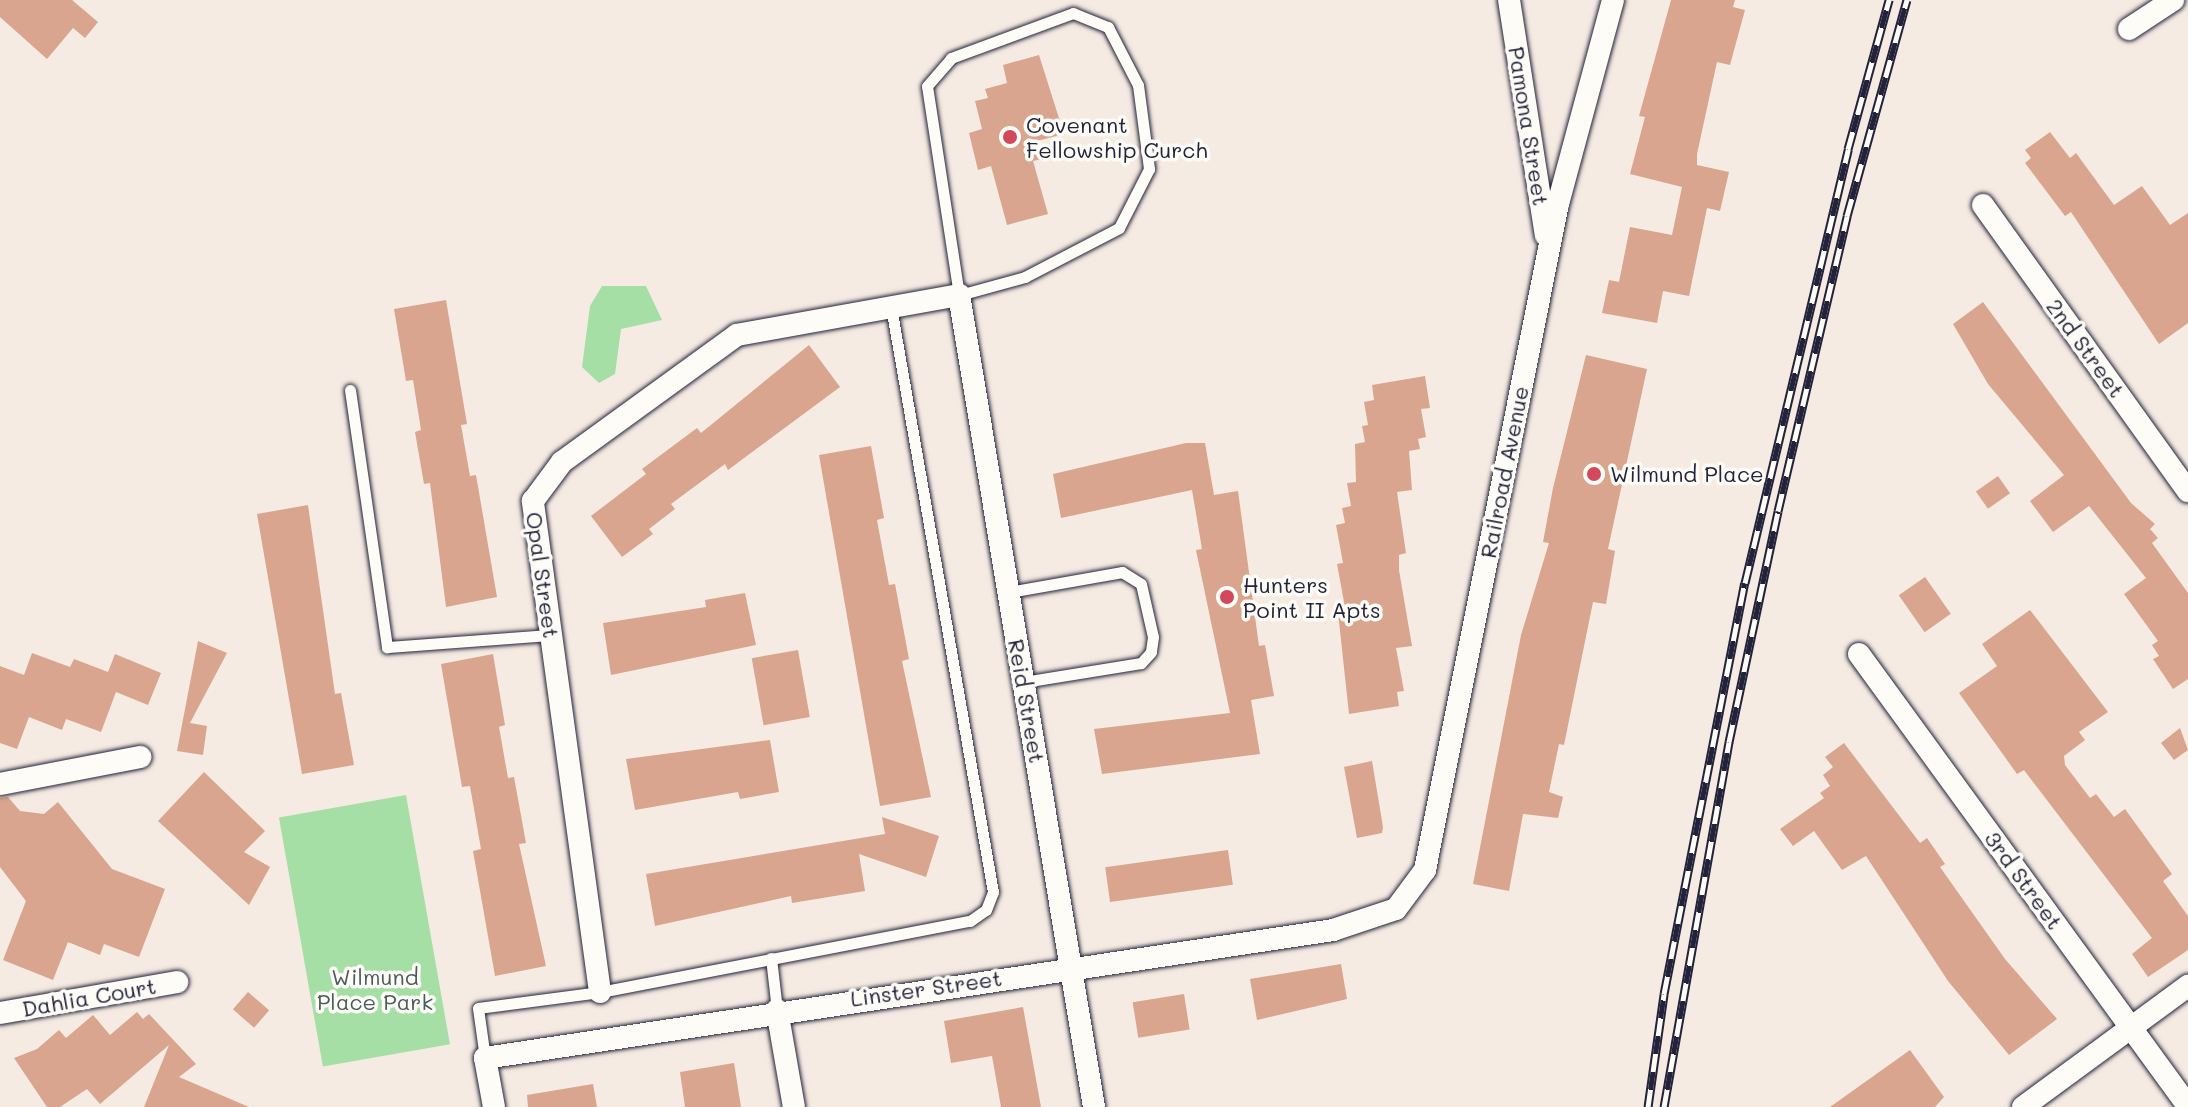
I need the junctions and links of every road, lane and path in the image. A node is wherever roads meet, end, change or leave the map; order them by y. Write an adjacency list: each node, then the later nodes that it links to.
1 (1509, 0): 6 (street, Pamona Street)
2 (1613, 0): 6 (street, Railroad Avenue)
3 (2173, 0): 4 (street)
4 (2129, 29)
5 (1983, 205): 10 (street, 2nd Street)
6 (1548, 252): 17 (street, Railroad Avenue)
7 (959, 295): 7 (lane); 8 (street, Opal Street); 11 (street, Reid Street)
8 (891, 307): 12 (street, Opal Street); 18 (lane)
9 (350, 390): 12 (lane)
10 (2188, 491)
11 (1009, 592): 14 (street, Reid Street); 14 (lane)
12 (551, 635): 22 (street, Opal Street)
13 (1859, 654): 25 (street, 3rd Street)
14 (1024, 682): 19 (street, Reid Street)
15 (140, 757): 16 (street)
16 (0, 784)
17 (1367, 919): 19 (street, Linster Street)
18 (771, 958): 22 (lane); 23 (lane)
19 (1070, 967): 23 (street, Linster Street); 30 (street, Reid Street)
20 (177, 982): 24 (street, Dahlia Court)
21 (2188, 986): 25 (street)
22 (600, 992): 26 (lane)
23 (777, 1010): 26 (street, Linster Street); 29 (street)
24 (0, 1013)
25 (2131, 1027): 27 (street, 3rd Street); 31 (street)
26 (485, 1058): 28 (street)
27 (2188, 1106)
28 (494, 1107)
29 (794, 1107)
30 (1094, 1107)
31 (2023, 1107)

